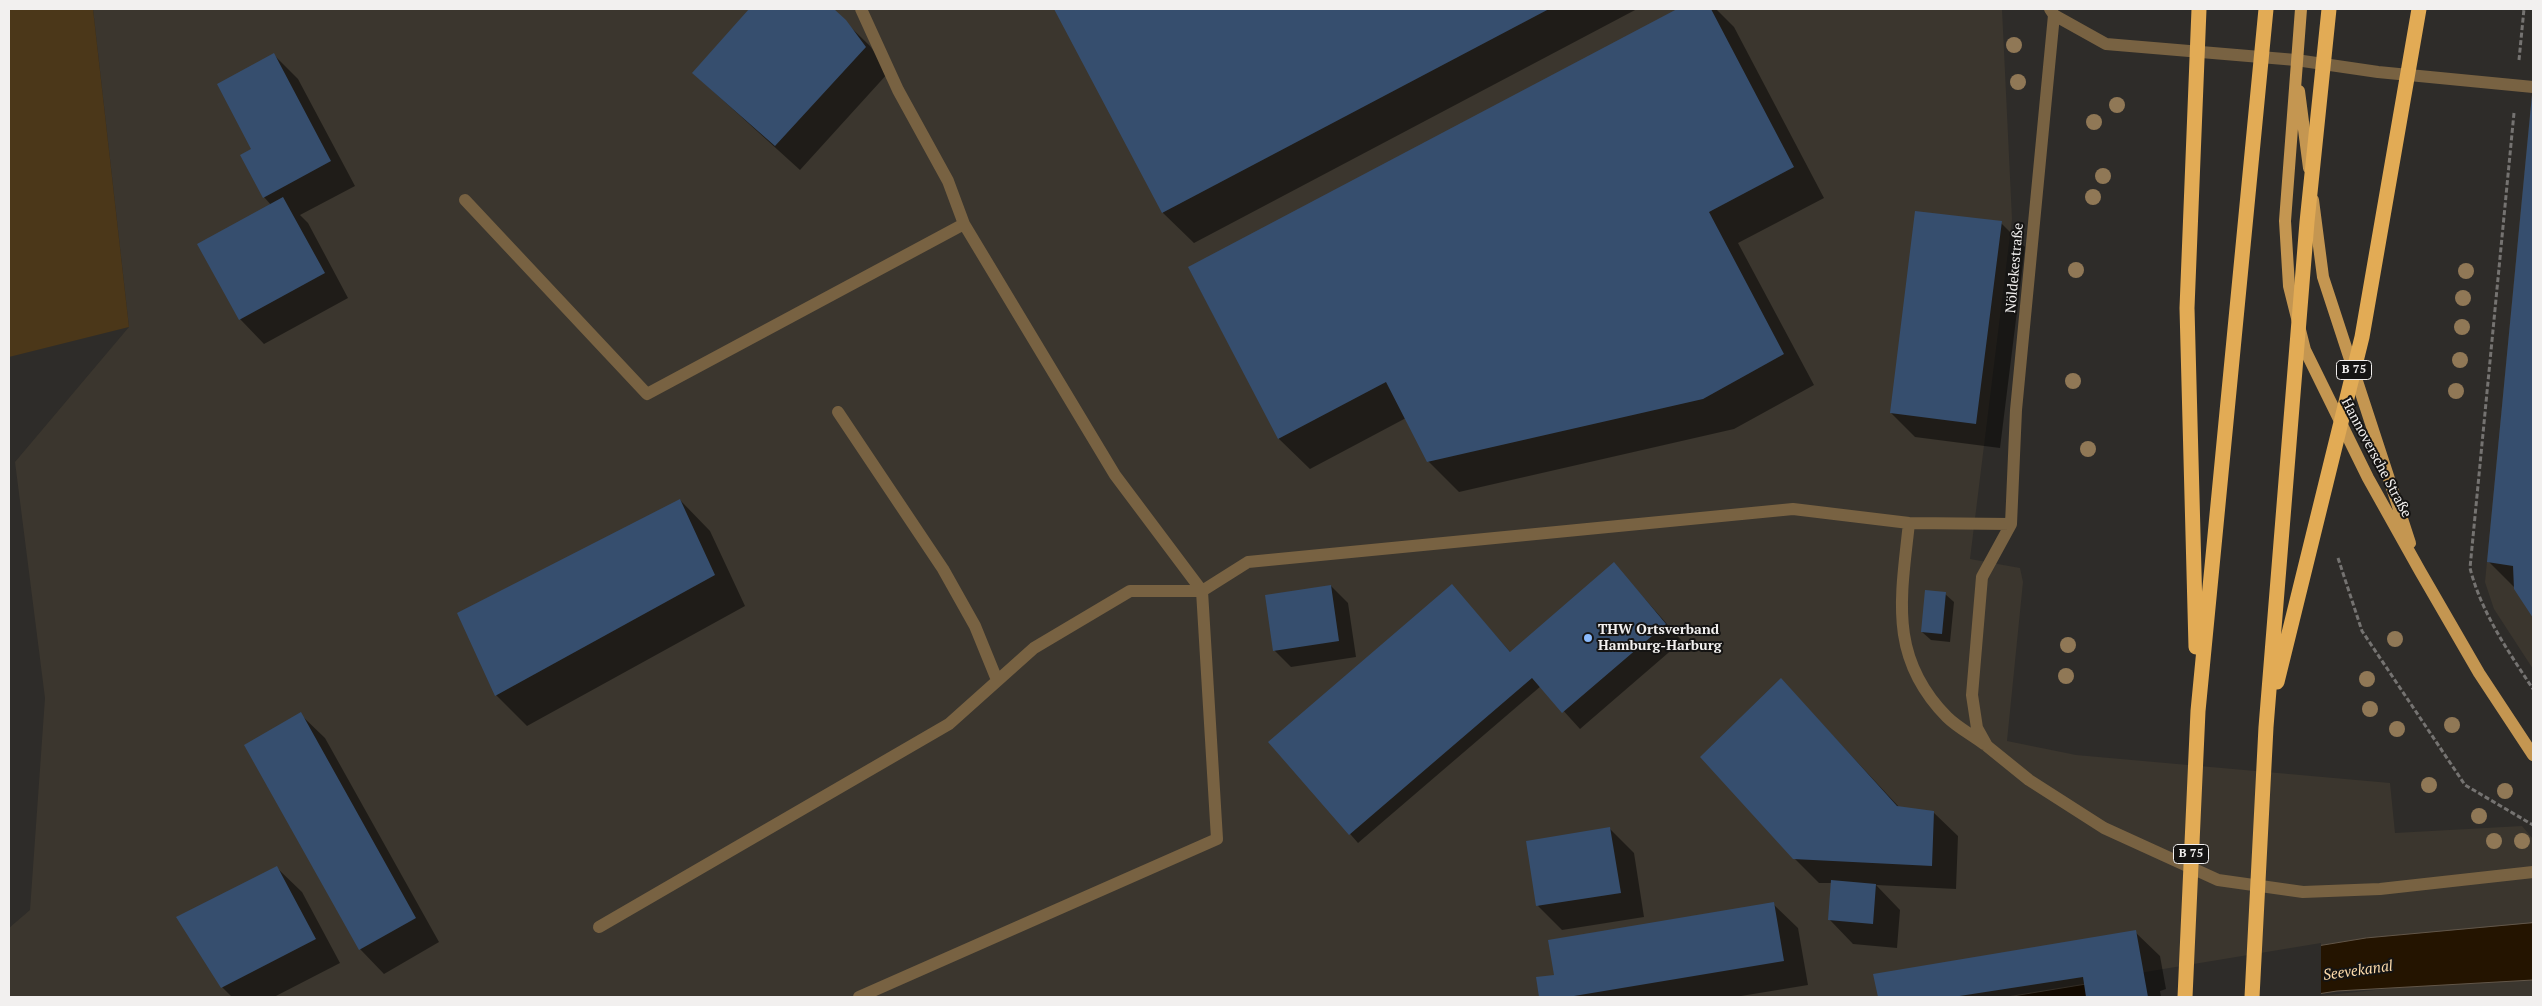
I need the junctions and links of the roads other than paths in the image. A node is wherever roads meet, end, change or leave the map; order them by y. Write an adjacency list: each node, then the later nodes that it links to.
1 (861, 9): 11 (street)
2 (2199, 9): 18 (highway, B 75, bridge)
3 (2266, 9): 18 (highway, B 75, bridge)
4 (2301, 9): 8 (main road, Hannoversche Straße)
5 (2329, 9): 19 (highway, B 75, bridge)
6 (2419, 9): 19 (highway, B 75, bridge)
7 (2052, 12): 8 (street, Nöldekestraße); 14 (street, Nöldekestraße)
8 (2296, 60): 9 (street, Nöldekestraße); 15 (main road, Hannoversche Straße); 15 (main road, Hannoversche Straße)
9 (2533, 87)
10 (465, 200): 11 (street)
11 (964, 224): 16 (street)
12 (838, 412): 17 (street)
13 (1909, 523): 14 (street); 16 (street); 20 (street)
14 (2011, 524): 20 (street)
15 (2420, 571): 21 (main road, Hannoversche Straße)
16 (1202, 591): 17 (street); 24 (street)
17 (998, 680): 23 (street)
18 (2198, 711): 25 (highway, B 75, bridge)
19 (2266, 727): 26 (highway, B 75, bridge)
20 (1987, 746): 22 (street)
21 (2533, 755)
22 (2533, 872)
23 (598, 927)
24 (859, 997)
25 (2185, 997)
26 (2252, 997)

